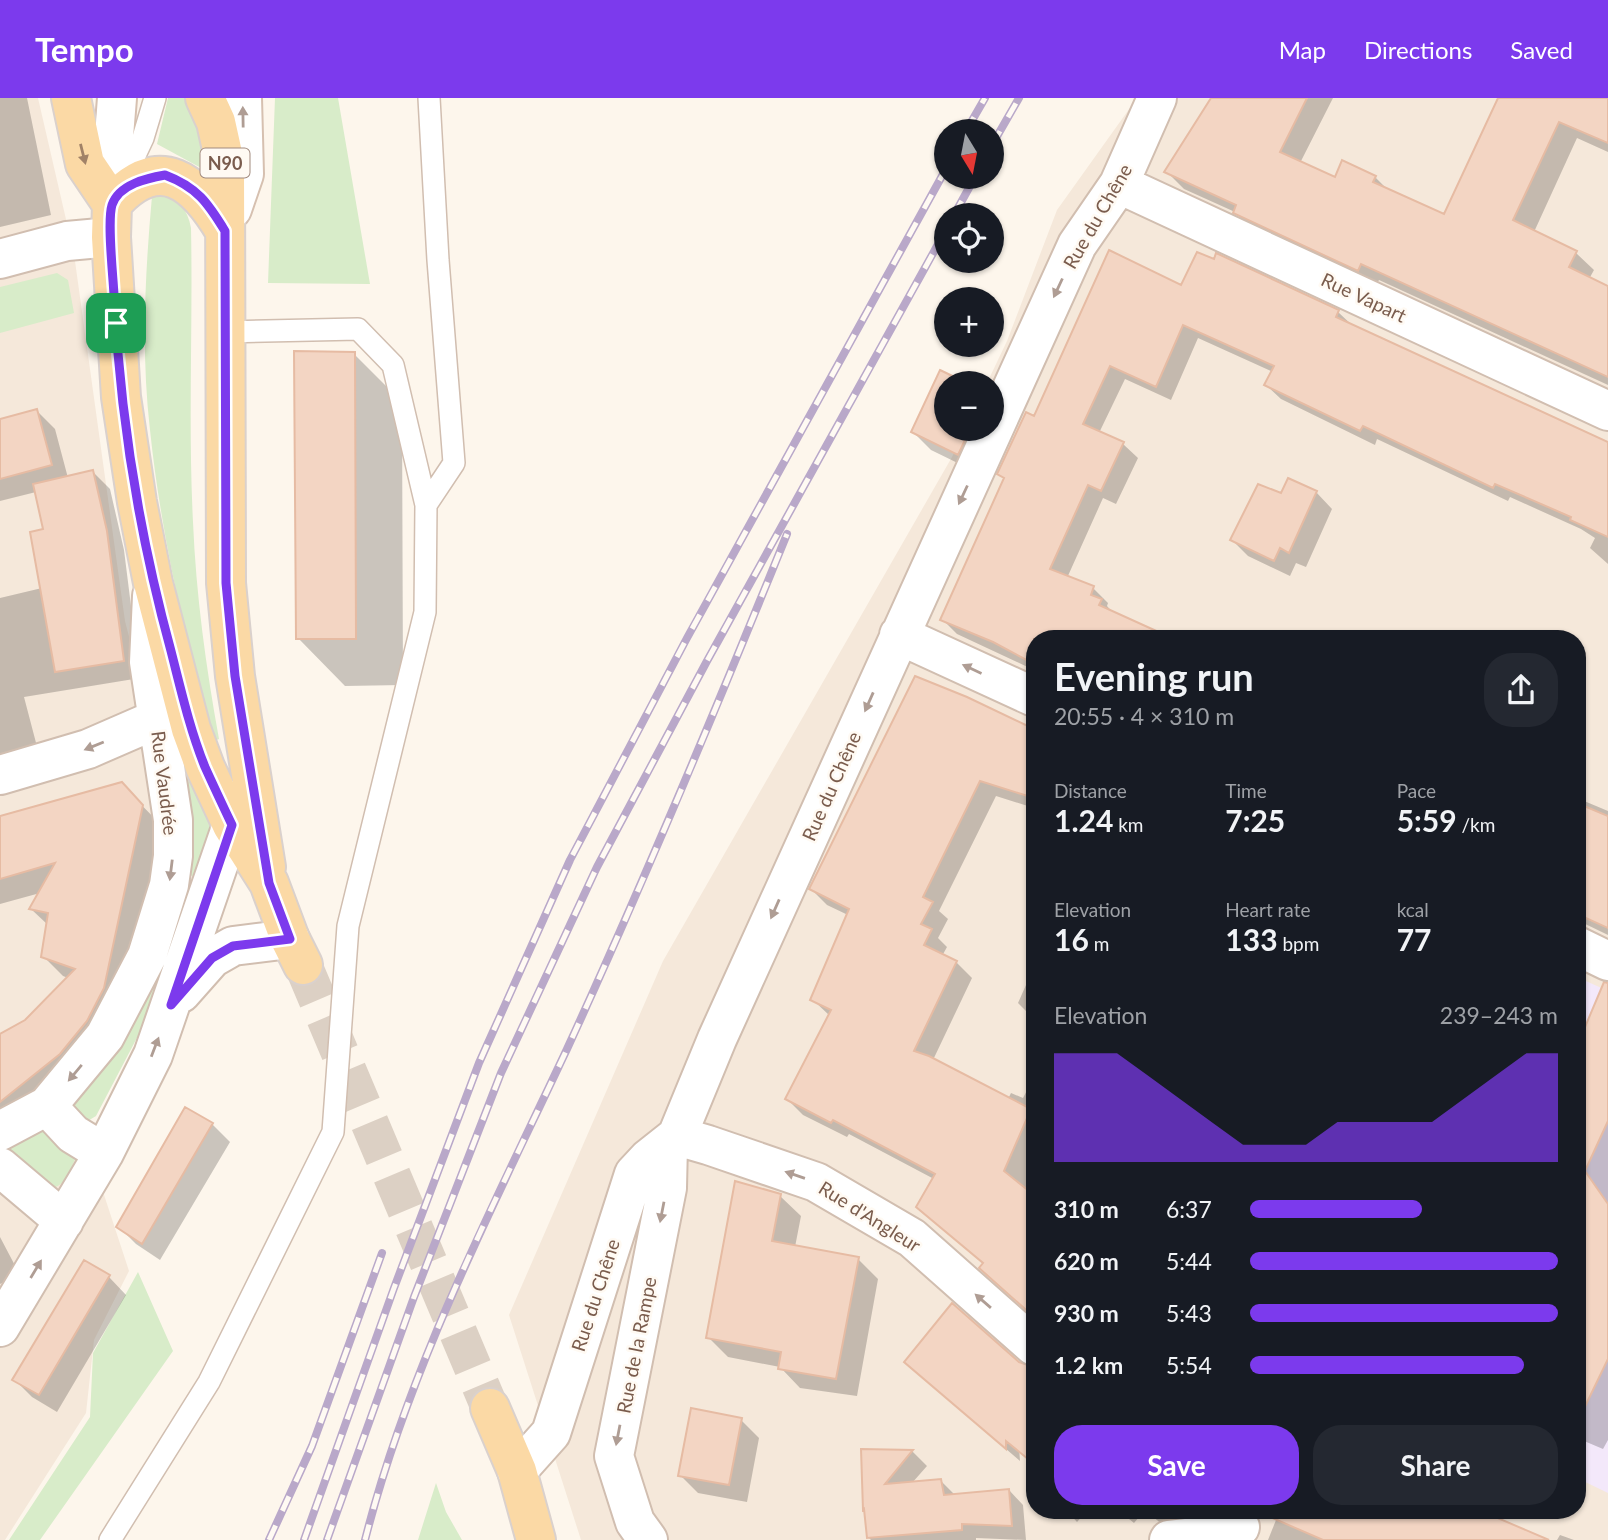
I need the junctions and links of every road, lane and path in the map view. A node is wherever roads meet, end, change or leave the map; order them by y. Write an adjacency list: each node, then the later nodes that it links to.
1 (71, 98): 9 (main road, one-way to 9)
2 (117, 98): 9 (street)
3 (155, 98): 9 (lane)
4 (205, 98): 10 (main road, N90)
5 (242, 98): 10 (street, one-way to 5)
6 (429, 98): 14 (lane)
7 (1157, 98): 8 (street, Rue du Chêne)
8 (1119, 184): 13 (street, Rue Vapart); 16 (street, Rue du Chêne, one-way to 16)
9 (112, 220): 10 (main road); 11 (street); 15 (main road, N90)
10 (225, 231): 12 (main road, N90)
11 (0, 259)
12 (225, 332): 14 (lane); 19 (main road, N90)
13 (1608, 411)
14 (426, 505): 38 (lane)
15 (153, 583): 18 (street, Rue Vaudrée); 21 (main road, N90)
16 (899, 635): 17 (street, one-way to 16); 29 (street, Rue du Chêne, one-way to 29)
17 (1026, 693)
18 (157, 719): 20 (street, one-way to 20); 27 (street, Rue Vaudrée, one-way to 27)
19 (246, 749): 21 (street); 22 (main road, N90)
20 (0, 775)
21 (232, 825): 22 (main road, N90); 26 (street)
22 (269, 883): 24 (main road, N90)
23 (1586, 950): 25 (street)
24 (296, 952): 26 (street)
25 (1608, 961)
26 (171, 1005): 30 (street, one-way to 26)
27 (47, 1106): 28 (street, Rue Vaudrée); 30 (street)
28 (0, 1131)
29 (672, 1140): 34 (street, Rue d'Angleur, one-way to 29); 36 (street, Rue du Chêne); 40 (street, Rue de la Rampe, one-way to 40)
30 (104, 1153): 32 (street)
31 (0, 1167): 32 (street)
32 (64, 1221): 33 (street, one-way to 32)
33 (0, 1327)
34 (1026, 1339)
35 (490, 1408): 36 (main road)
36 (517, 1471): 39 (main road)
37 (1244, 1526): 41 (street)
38 (110, 1540)
39 (536, 1540)
40 (648, 1540)
41 (1168, 1540)

